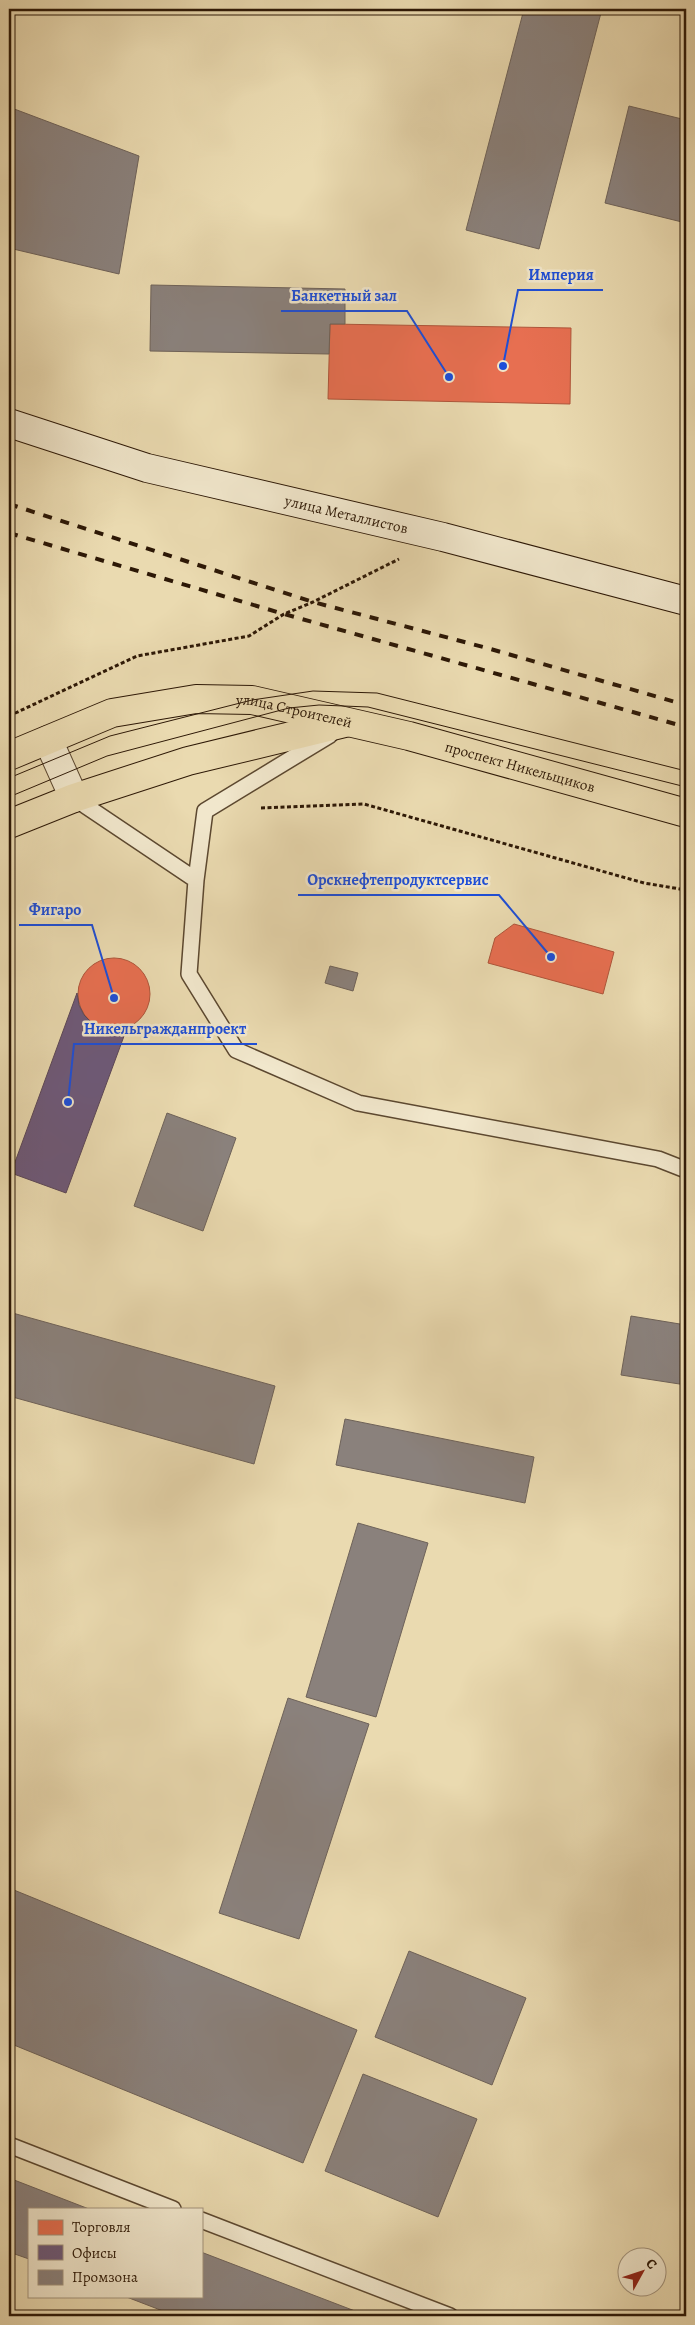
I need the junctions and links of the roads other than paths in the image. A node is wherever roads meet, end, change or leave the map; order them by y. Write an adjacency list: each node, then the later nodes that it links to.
1 (9, 423): 2 (main road, улица Металлистов)
2 (686, 601)
3 (352, 722): 4 (main road, улица Строителей); 6 (main road, улица Строителей); 7 (main road, проспект Никельщиков); 9 (lane)
4 (48, 740): 5 (main road, улица Строителей); 6 (main road)
5 (9, 756)
6 (74, 798): 8 (main road, улица Строителей); 9 (lane)
7 (686, 813)
8 (9, 824)
9 (196, 880): 10 (lane)
10 (686, 1170)
11 (9, 2145): 12 (lane)
12 (170, 2208)
13 (202, 2220): 14 (lane)
14 (450, 2316)

